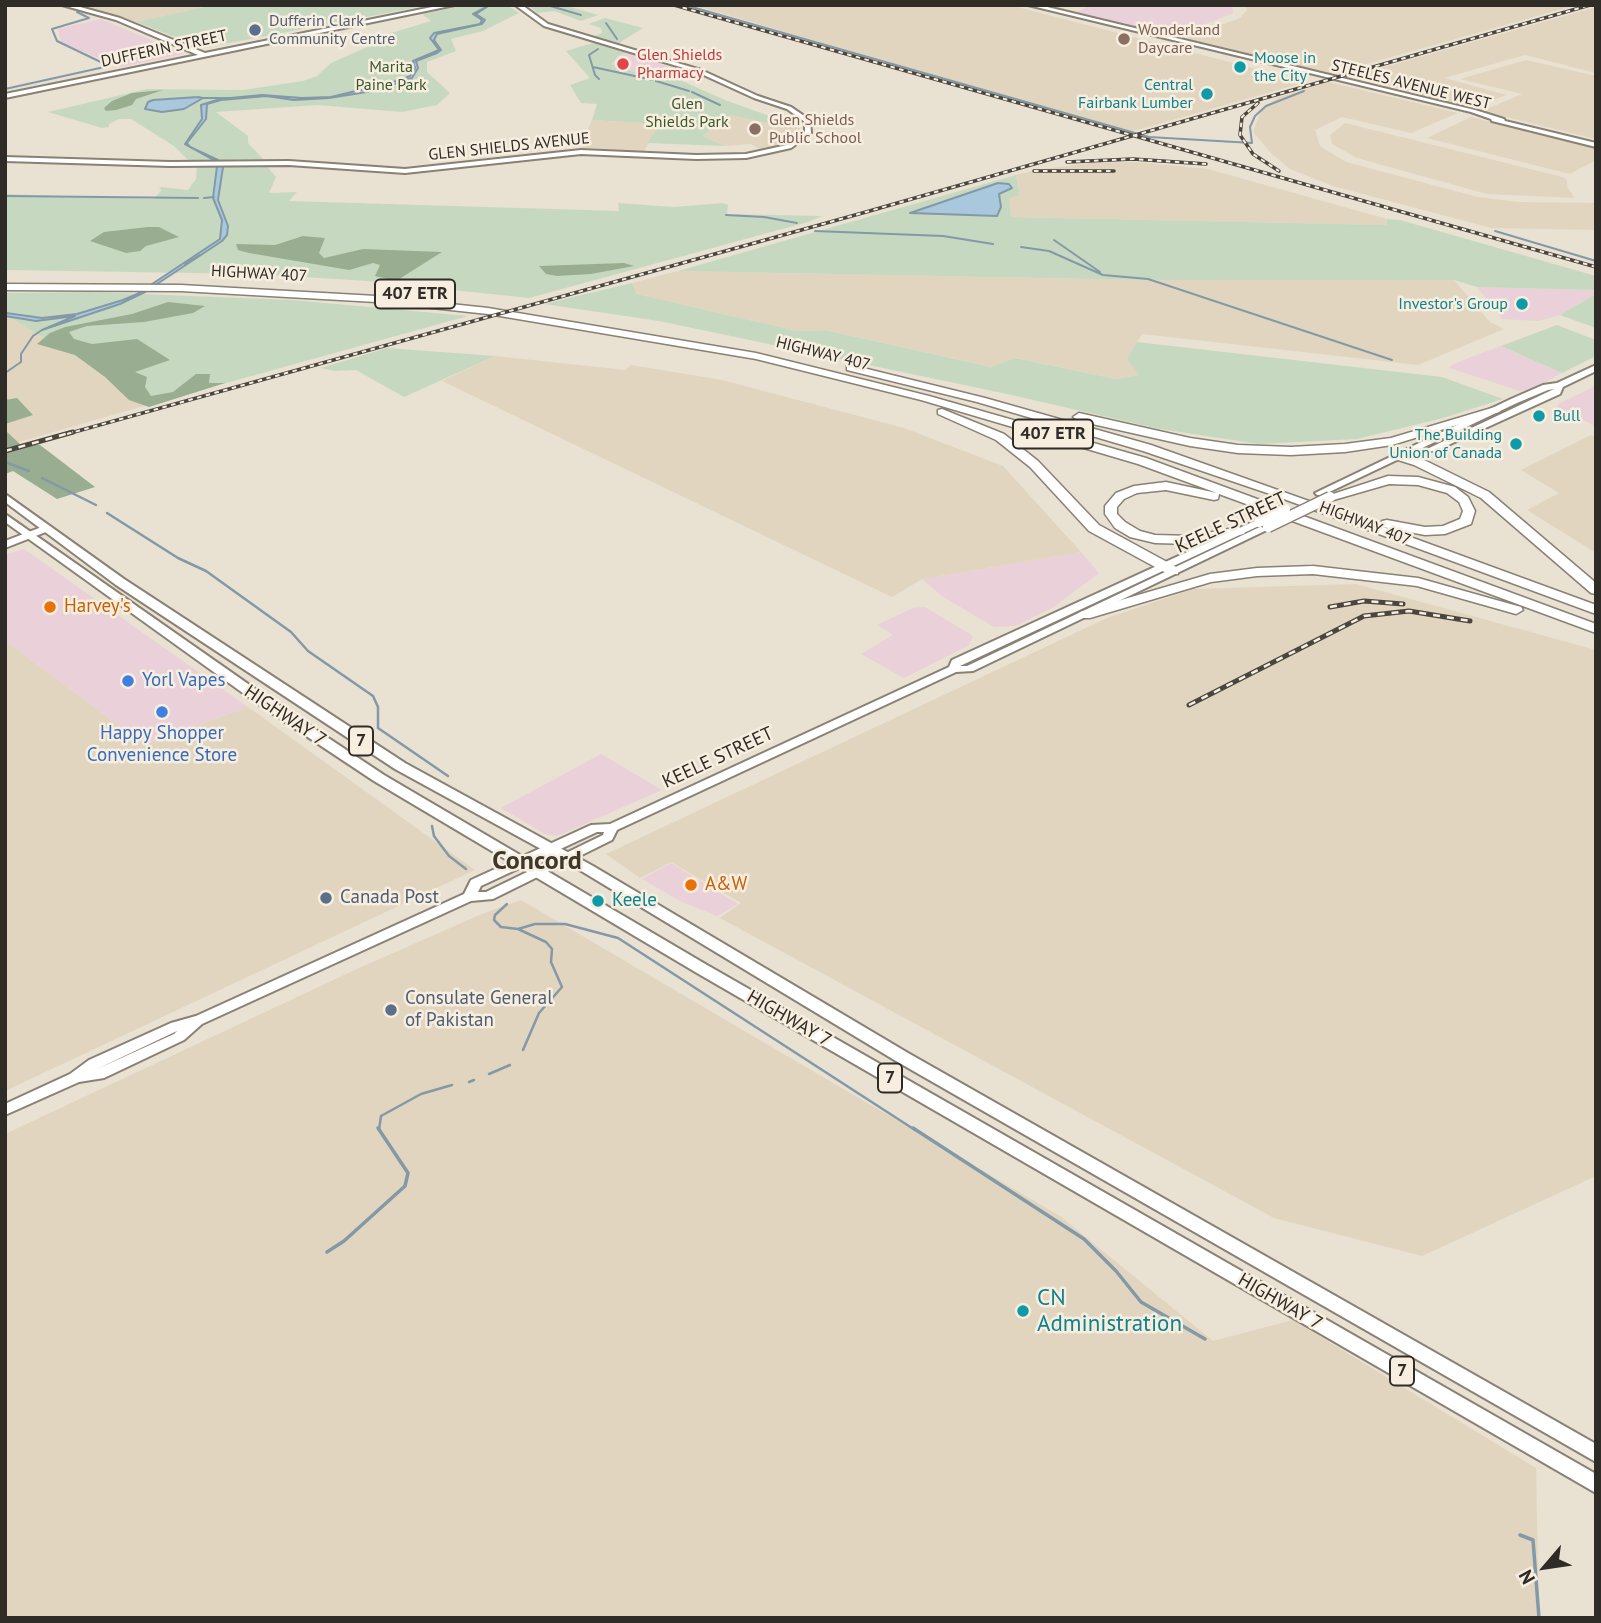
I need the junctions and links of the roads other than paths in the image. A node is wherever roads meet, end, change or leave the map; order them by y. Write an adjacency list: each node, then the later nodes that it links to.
1 (65, 5): 8 (main road)
2 (437, 5): 8 (main road, DUFFERIN STREET)
3 (452, 5): 8 (main road, DUFFERIN STREET)
4 (518, 5): 11 (main road, GLEN SHIELDS AVENUE)
5 (1031, 5): 6 (main road, STEELES AVENUE WEST)
6 (1040, 8): 7 (main road, STEELES AVENUE WEST)
7 (1061, 13): 10 (main road, STEELES AVENUE WEST)
8 (205, 54): 9 (main road, DUFFERIN STREET)
9 (5, 95)
10 (1596, 143)
11 (5, 159)
12 (5, 276): 13 (highway, HIGHWAY 407 / 407 ETR)
13 (182, 283): 14 (highway, HIGHWAY 407 / 407 ETR); 15 (highway, HIGHWAY 407 / 407 ETR); 17 (highway, HIGHWAY 407 / 407 ETR)
14 (5, 287)
15 (756, 356): 28 (highway, HIGHWAY 407 / 407 ETR); 31 (highway)
16 (1596, 368): 18 (main road, KEELE STREET)
17 (905, 380): 19 (highway); 21 (highway, HIGHWAY 407 / 407 ETR)
18 (1559, 386): 19 (main road, KEELE STREET); 20 (main road, KEELE STREET)
19 (1495, 410): 20 (main road, KEELE STREET)
20 (1404, 458): 22 (main road, KEELE STREET); 32 (highway)
21 (1277, 492): 22 (highway); 33 (highway, HIGHWAY 407 / 407 ETR)
22 (1325, 495): 25 (main road, KEELE STREET, bridge)
23 (5, 497): 26 (main road, HIGHWAY 7 / 7)
24 (5, 517): 29 (main road, HIGHWAY 7 / 7)
25 (1264, 524): 27 (main road, KEELE STREET); 31 (main road, KEELE STREET)
26 (47, 528): 29 (main road); 39 (main road, HIGHWAY 7 / 7)
27 (1239, 531): 28 (highway); 31 (main road, KEELE STREET)
28 (1343, 534): 35 (highway, HIGHWAY 407 / 407 ETR)
29 (29, 535): 30 (main road); 41 (main road, HIGHWAY 7 / 7)
30 (5, 545)
31 (1168, 569): 34 (main road, KEELE STREET); 37 (main road, KEELE STREET)
32 (1596, 590)
33 (1596, 610)
34 (1084, 615): 36 (highway); 37 (main road, KEELE STREET)
35 (1596, 629)
36 (1596, 636)
37 (954, 669): 38 (main road, KEELE STREET)
38 (612, 828): 39 (main road, KEELE STREET); 40 (main road, KEELE STREET)
39 (551, 848): 40 (main road, HIGHWAY 7 / 7); 41 (main road, KEELE STREET)
40 (566, 857): 42 (main road, KEELE STREET); 45 (main road, HIGHWAY 7 / 7)
41 (521, 862): 42 (main road, HIGHWAY 7 / 7); 43 (main road, KEELE STREET)
42 (537, 872): 43 (main road, KEELE STREET); 46 (main road, HIGHWAY 7 / 7)
43 (469, 897): 44 (main road, KEELE STREET)
44 (5, 1110)
45 (1596, 1454)
46 (1596, 1484)

